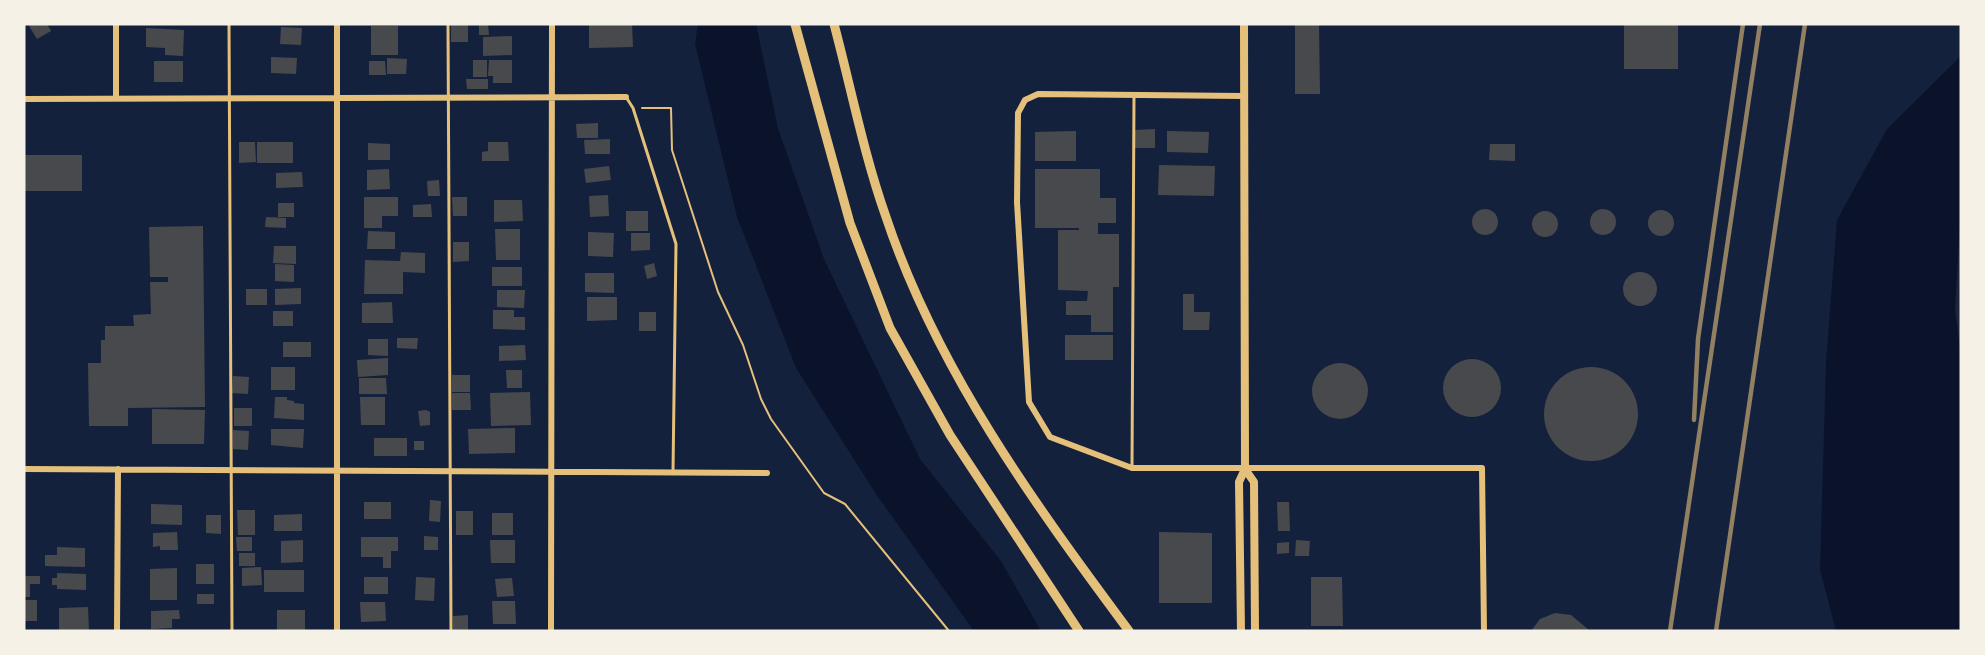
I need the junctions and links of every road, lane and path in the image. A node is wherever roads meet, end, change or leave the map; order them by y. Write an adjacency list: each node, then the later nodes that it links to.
1 (116, 24): 15 (street)
2 (229, 24): 11 (lane)
3 (337, 24): 16 (street)
4 (448, 24): 12 (lane)
5 (552, 24): 13 (street)
6 (795, 24): 35 (main road)
7 (834, 24): 36 (main road)
8 (1244, 24): 10 (street)
9 (1134, 96): 10 (street); 19 (lane); 19 (street)
10 (1243, 96): 24 (street)
11 (229, 97): 15 (street); 16 (street); 22 (lane)
12 (449, 97): 13 (street); 16 (street); 23 (lane)
13 (551, 97): 14 (street); 26 (street)
14 (626, 97): 18 (lane)
15 (116, 98): 17 (street)
16 (337, 98): 25 (street)
17 (24, 99)
18 (633, 108): 28 (lane); 34 (path)
19 (1132, 468): 24 (street)
20 (24, 469): 21 (street)
21 (118, 469): 22 (street); 29 (street)
22 (230, 469): 25 (street); 30 (lane)
23 (450, 469): 25 (street); 26 (street); 32 (lane)
24 (1250, 469): 37 (street); 38 (street); 39 (street)
25 (337, 470): 31 (street)
26 (551, 471): 28 (street); 33 (street)
27 (767, 473): 28 (street)
28 (673, 474)
29 (117, 631)
30 (232, 631)
31 (338, 631)
32 (451, 631)
33 (551, 631)
34 (949, 631)
35 (1079, 631)
36 (1129, 631)
37 (1241, 631)
38 (1255, 631)
39 (1484, 631)

